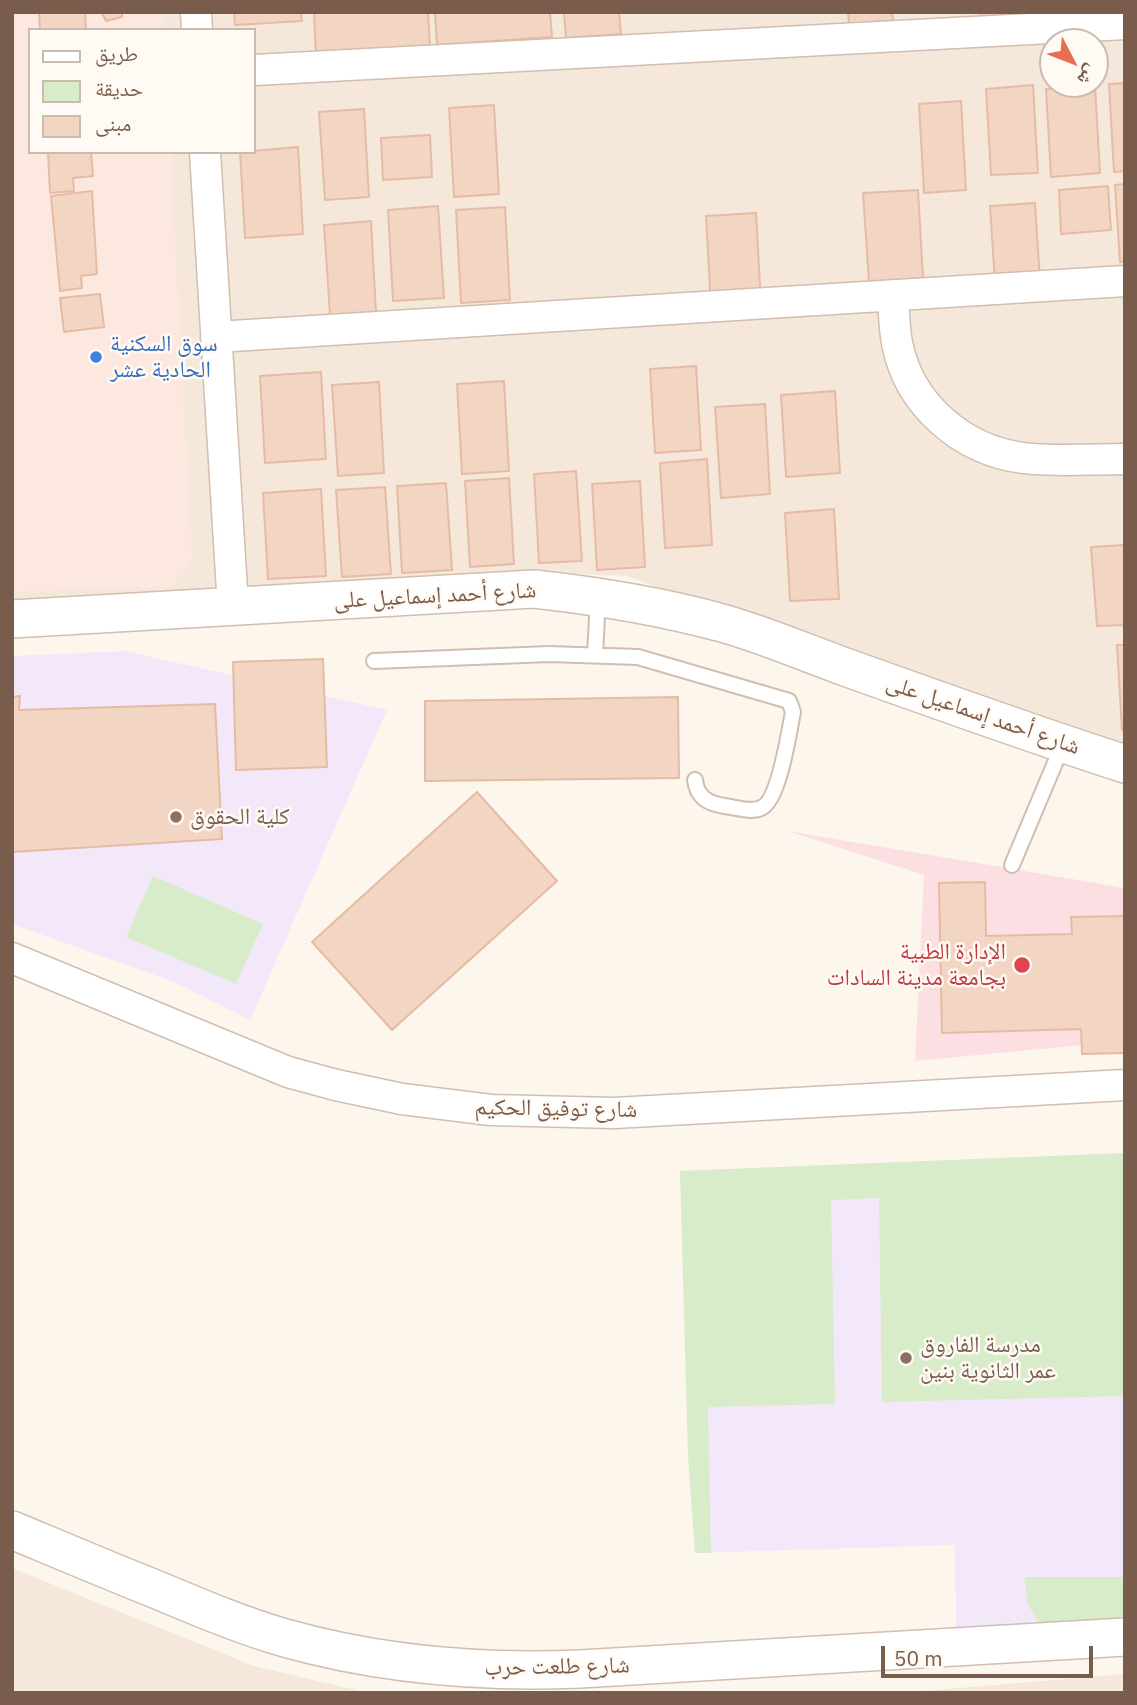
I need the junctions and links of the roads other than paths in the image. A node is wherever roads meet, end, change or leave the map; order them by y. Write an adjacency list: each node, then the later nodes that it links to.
1 (1125, 24): 2 (street)
2 (256, 70)
3 (205, 154): 6 (street)
4 (1125, 281): 5 (street)
5 (893, 295): 6 (street); 7 (street)
6 (216, 337): 9 (street)
7 (1125, 459)
8 (598, 596): 9 (street, شارع أحمد إسماعيل على); 11 (lane); 13 (street, شارع أحمد إسماعيل على)
9 (233, 607): 10 (street, شارع أحمد إسماعيل على)
10 (12, 619)
11 (595, 655): 12 (lane); 15 (lane)
12 (374, 661)
13 (1064, 743): 14 (street, شارع أحمد إسماعيل على); 16 (lane)
14 (1125, 764)
15 (695, 780)
16 (1012, 865)
17 (12, 958): 18 (street, شارع توفيق الحكيم)
18 (1125, 1085)
19 (12, 1531): 20 (street, شارع طلعت حرب)
20 (1125, 1637)

